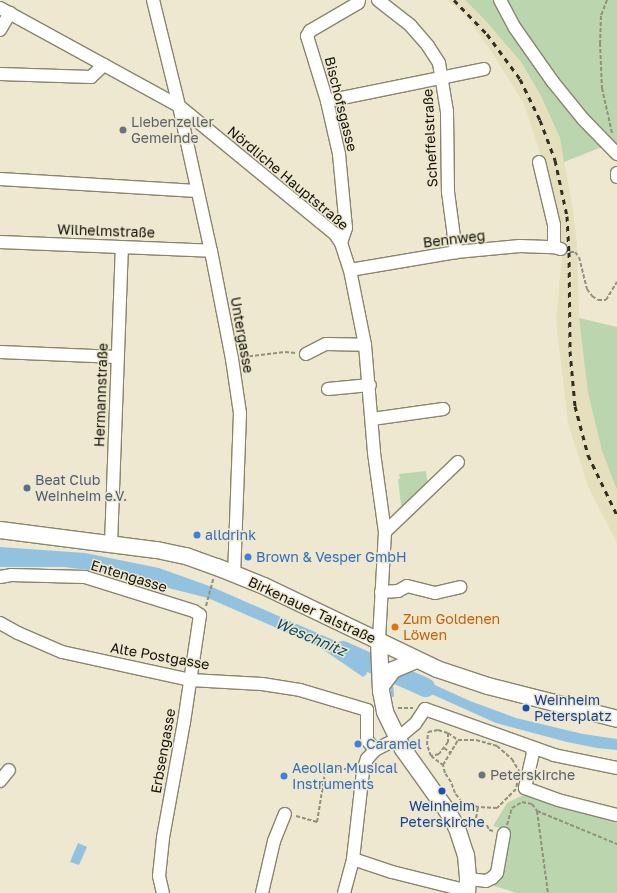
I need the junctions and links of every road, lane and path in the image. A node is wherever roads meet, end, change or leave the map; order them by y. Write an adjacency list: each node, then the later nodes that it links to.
1 (153, 0): 13 (street, Untergasse)
2 (359, 0): 12 (street, Bischofsgasse)
3 (378, 0): 11 (street, Scheffelstraße)
4 (500, 0): 14 (street)
5 (607, 0): 14 (path)
6 (5, 11): 7 (street); 8 (street, Nördliche Hauptstraße)
7 (0, 30)
8 (104, 65): 10 (street); 13 (street, Nördliche Hauptstraße)
9 (484, 69): 11 (street)
10 (0, 74)
11 (442, 78): 12 (street); 24 (street, Scheffelstraße)
12 (327, 101): 21 (street, Bischofsgasse)
13 (179, 106): 19 (street, Untergasse); 21 (street, Nördliche Hauptstraße)
14 (617, 153)
15 (539, 162): 24 (street, Bennweg)
16 (617, 173): 17 (street)
17 (617, 177)
18 (0, 178): 19 (street)
19 (196, 191): 23 (street, Untergasse)
20 (0, 242): 22 (street, Wilhelmstraße)
21 (341, 243): 26 (street, Nördliche Hauptstraße)
22 (122, 247): 23 (street, Wilhelmstraße); 31 (street, Hermannstraße)
23 (211, 251): 32 (street, Untergasse)
24 (456, 252): 26 (street, Bennweg)
25 (574, 252): 27 (path)
26 (350, 270): 28 (street, Nördliche Hauptstraße)
27 (617, 282)
28 (366, 345): 30 (street); 33 (street, Nördliche Hauptstraße)
29 (0, 352): 31 (street)
30 (306, 354): 32 (path)
31 (117, 357): 40 (street, Hermannstraße)
32 (232, 359): 41 (street, Untergasse)
33 (370, 385): 34 (street); 36 (street, Nördliche Hauptstraße)
34 (328, 389)
35 (443, 409): 36 (street)
36 (372, 418): 39 (street, Nördliche Hauptstraße)
37 (458, 462): 39 (street)
38 (0, 530): 40 (main road, Birkenauer Talstraße)
39 (385, 532): 45 (street, Nördliche Hauptstraße)
40 (111, 544): 41 (main road, Birkenauer Talstraße)
41 (234, 574): 48 (main road, Birkenauer Talstraße)
42 (0, 577): 46 (street, Entengasse)
43 (212, 582): 46 (path)
44 (460, 587): 45 (street)
45 (381, 592): 48 (street, Nördliche Hauptstraße)
46 (202, 611): 50 (street, Erbsengasse)
47 (0, 623): 50 (street, Alte Postgasse)
48 (379, 644): 49 (main road, Birkenauer Talstraße); 51 (main road)
49 (412, 661): 51 (main road); 54 (main road, Birkenauer Talstraße)
50 (190, 680): 53 (street, Alte Postgasse); 78 (street, Erbsengasse)
51 (382, 694): 52 (path); 53 (street); 56 (main road)
52 (425, 709): 56 (street); 58 (street)
53 (367, 710): 60 (street)
54 (617, 720)
55 (448, 733): 57 (path); 59 (path); 62 (path)
56 (397, 739): 60 (street); 77 (main road)
57 (458, 740): 61 (path); 68 (path)
58 (531, 747): 64 (street); 71 (street)
59 (444, 748): 61 (path); 62 (path)
60 (375, 750): 66 (street)
61 (451, 753): 63 (path)
62 (431, 756): 63 (path)
63 (443, 765): 68 (path)
64 (617, 768)
65 (9, 770): 67 (street)
66 (363, 771): 70 (path); 76 (street)
67 (0, 781)
68 (478, 807): 72 (path)
69 (537, 811): 74 (path); 75 (path); 81 (path)
70 (285, 814): 79 (street)
71 (617, 815)
72 (475, 824): 73 (path); 74 (path)
73 (468, 825)
74 (500, 833): 77 (street)
75 (617, 844)
76 (352, 858): 77 (street); 80 (street)
77 (468, 888)
78 (163, 893)
79 (262, 893)
80 (344, 893)
81 (548, 893)

